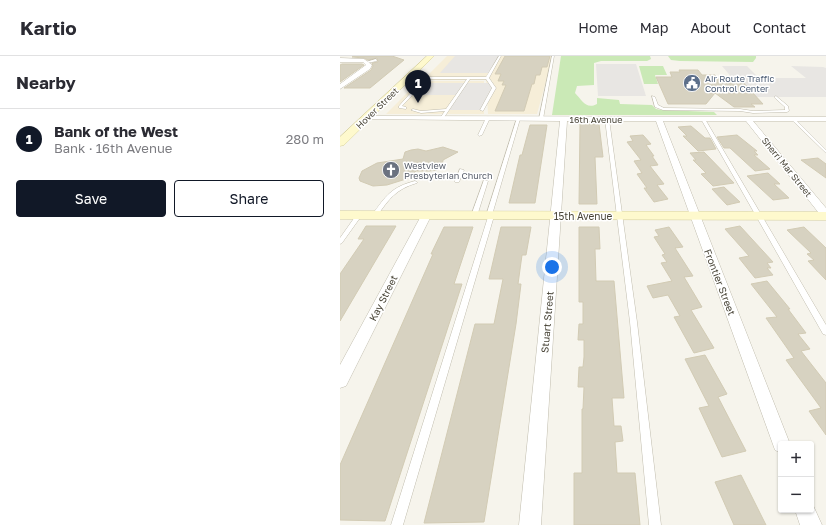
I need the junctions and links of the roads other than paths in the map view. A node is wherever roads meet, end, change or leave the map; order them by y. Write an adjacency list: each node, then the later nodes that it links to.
1 (430, 56): 7 (street, Hover Street)
2 (500, 56): 9 (lane)
3 (553, 56): 24 (lane)
4 (340, 60): 6 (street)
5 (376, 60): 6 (lane)
6 (367, 62): 11 (street)
7 (407, 78): 8 (lane); 20 (street, Hover Street)
8 (469, 78): 9 (lane); 18 (lane)
9 (487, 78): 19 (lane)
10 (340, 79): 11 (street)
11 (352, 79): 13 (street)
12 (428, 83): 16 (lane)
13 (340, 88)
14 (653, 97): 15 (lane)
15 (776, 97)
16 (405, 108)
17 (413, 110): 18 (lane)
18 (448, 110): 21 (lane)
19 (482, 110)
20 (366, 118): 21 (street, 16th Avenue); 33 (street, Hover Street)
21 (442, 118): 22 (street, 16th Avenue)
22 (488, 118): 23 (street, 16th Avenue); 32 (lane)
23 (518, 118): 24 (street, 16th Avenue); 44 (lane)
24 (541, 119): 25 (street, 16th Avenue)
25 (564, 119): 26 (street, 16th Avenue); 45 (street, Stuart Street)
26 (607, 119): 27 (street, 16th Avenue); 46 (lane)
27 (659, 119): 28 (street, 16th Avenue); 47 (street, Frontier Street)
28 (703, 119): 29 (street, 16th Avenue); 48 (lane)
29 (748, 119): 30 (street, 16th Avenue); 49 (street, Sherri Mar Street)
30 (793, 119): 31 (street, 16th Avenue); 34 (lane)
31 (826, 119)
32 (480, 135)
33 (340, 143)
34 (826, 152)
35 (462, 170): 38 (lane)
36 (486, 181): 43 (lane)
37 (415, 182): 41 (lane)
38 (457, 182)
39 (340, 215): 40 (street, 15th Avenue)
40 (359, 216): 41 (street, 15th Avenue); 50 (lane)
41 (374, 216): 42 (street, 15th Avenue)
42 (426, 216): 43 (street, 15th Avenue); 52 (street, Kay Street)
43 (474, 216): 44 (street, 15th Avenue)
44 (490, 216): 45 (street, 15th Avenue); 55 (lane)
45 (556, 216): 46 (street, 15th Avenue); 56 (street, Stuart Street)
46 (621, 216): 47 (street, 15th Avenue); 57 (lane)
47 (695, 216): 48 (street, 15th Avenue); 53 (street, Frontier Street)
48 (759, 216): 49 (street, 15th Avenue); 51 (lane)
49 (826, 216)
50 (340, 242)
51 (826, 332)
52 (340, 381)
53 (780, 441)
54 (806, 513): 58 (street)
55 (397, 525)
56 (530, 525)
57 (655, 525)
58 (811, 525)

